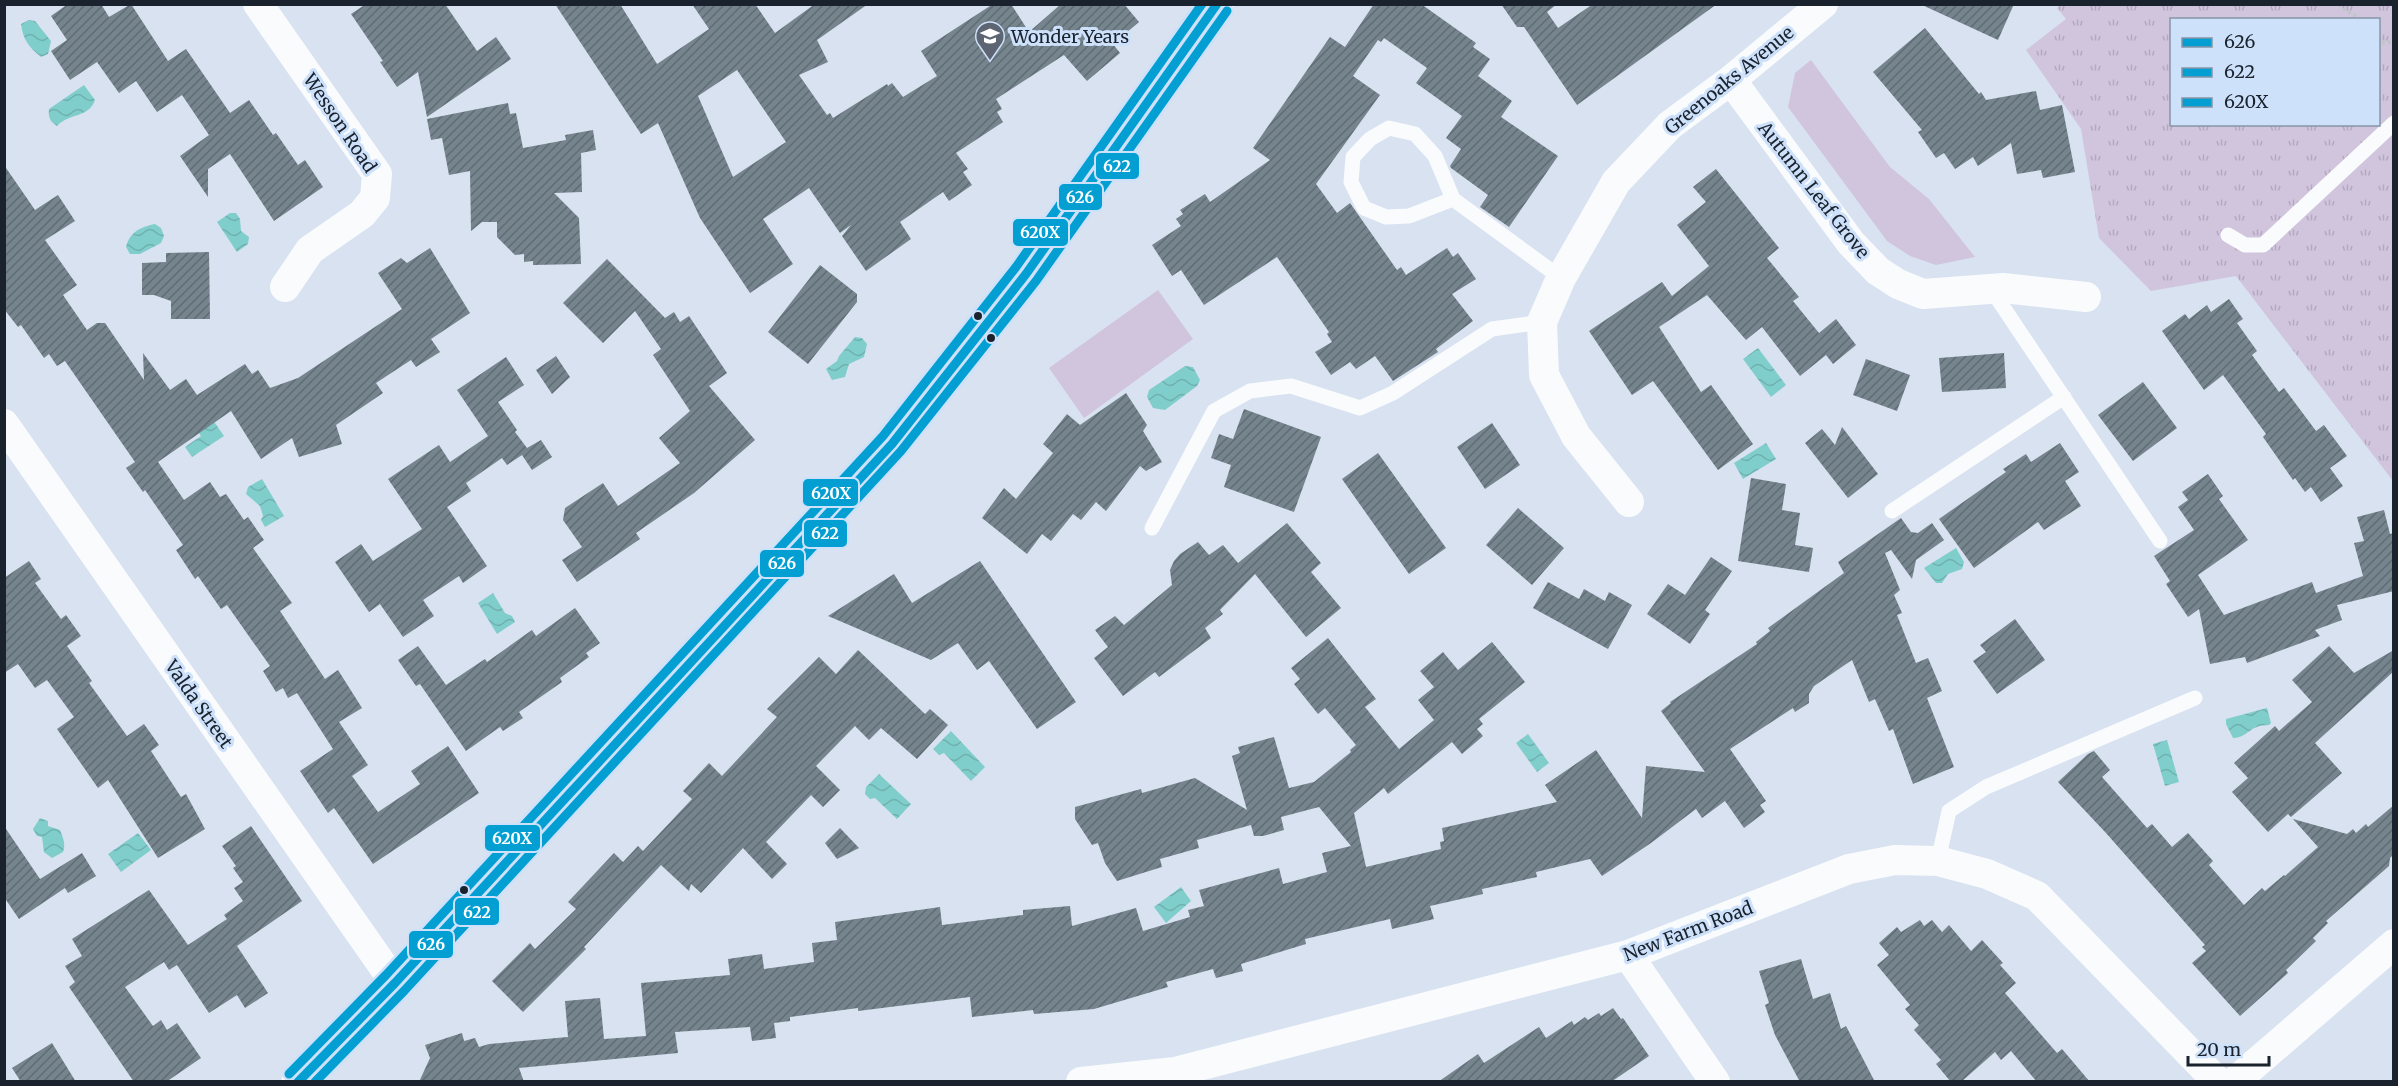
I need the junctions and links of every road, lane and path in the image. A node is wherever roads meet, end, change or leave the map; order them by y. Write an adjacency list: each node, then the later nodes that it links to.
1 (258, 4): 13 (street, Wesson Road)
2 (1217, 4): 27 (main road)
3 (2339, 4): 5 (path)
4 (1812, 8): 8 (street, Greenoaks Avenue)
5 (2358, 18)
6 (2380, 38): 7 (path)
7 (2394, 41)
8 (1731, 80): 12 (street, Greenoaks Avenue); 14 (street, Autumn Leaf Grove)
9 (2394, 123): 11 (lane)
10 (1453, 199): 10 (lane); 12 (lane)
11 (2228, 235)
12 (1561, 278): 16 (street, Greenoaks Avenue)
13 (285, 287)
14 (1991, 289): 15 (street, Autumn Leaf Grove); 17 (lane)
15 (2086, 297)
16 (1542, 322): 19 (street, Greenoaks Avenue); 21 (lane)
17 (2064, 397): 20 (lane); 22 (lane)
18 (4, 424): 27 (street, Valda Street)
19 (1629, 502)
20 (1892, 511)
21 (1152, 528)
22 (2160, 541)
23 (2195, 698): 24 (lane)
24 (1938, 861): 26 (street, New Farm Road); 32 (street, New Farm Road)
25 (2394, 944): 33 (street)
26 (1628, 955): 28 (street, New Farm Road); 31 (street)
27 (395, 983): 29 (main road)
28 (1176, 1077): 30 (street, New Farm Road)
29 (298, 1082)
30 (1082, 1082)
31 (1715, 1082)
32 (2218, 1082)
33 (2234, 1082)

